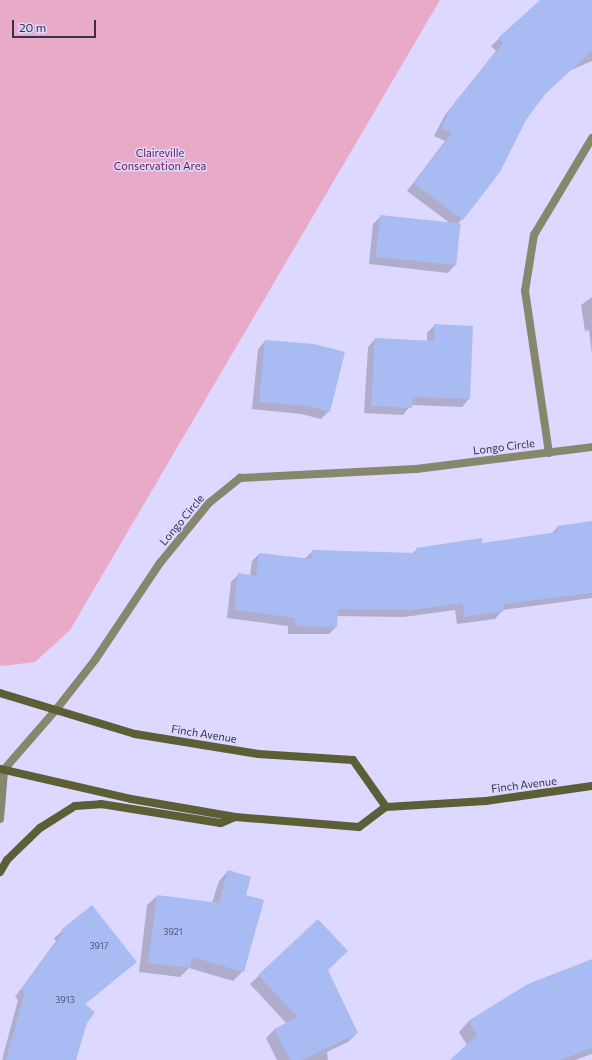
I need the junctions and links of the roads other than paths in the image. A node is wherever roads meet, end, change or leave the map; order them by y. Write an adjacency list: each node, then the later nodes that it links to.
1 (592, 138): 3 (street, Longo Circle)
2 (592, 447): 3 (street, Longo Circle)
3 (549, 453): 5 (street, Longo Circle)
4 (0, 693): 5 (main road, Finch Avenue)
5 (55, 711): 6 (street, Longo Circle); 8 (main road, Finch Avenue)
6 (1, 771): 9 (main road); 10 (street)
7 (592, 786): 8 (main road, Finch Avenue)
8 (386, 807): 9 (main road)
9 (235, 817): 11 (main road)
10 (0, 819)
11 (0, 872)

